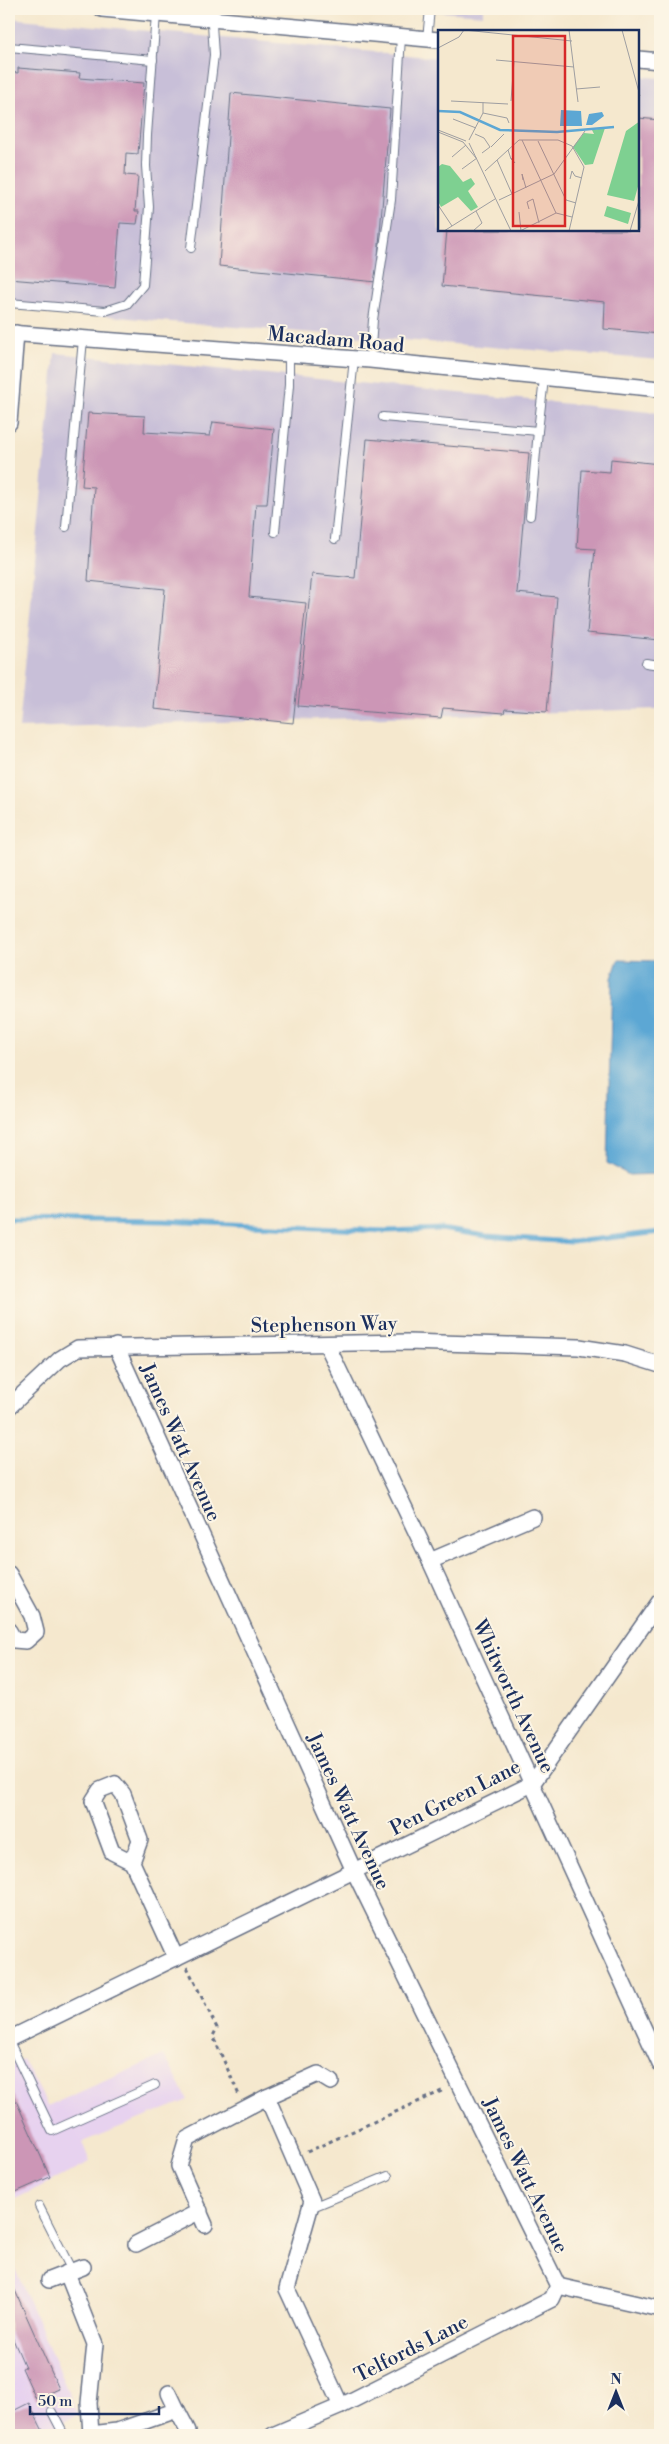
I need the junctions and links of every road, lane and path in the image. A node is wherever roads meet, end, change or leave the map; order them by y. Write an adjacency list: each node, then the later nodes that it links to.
1 (102, 9): 3 (street)
2 (430, 9): 6 (lane)
3 (163, 12): 4 (street); 9 (lane)
4 (210, 14): 5 (street); 11 (lane)
5 (402, 37): 6 (street); 17 (lane)
6 (433, 40)
7 (9, 47): 9 (lane)
8 (639, 59): 10 (street)
9 (153, 60): 12 (lane)
10 (660, 61)
11 (191, 248)
12 (9, 303)
13 (12, 333): 14 (street, Macadam Road); 21 (street)
14 (83, 339): 15 (street, Macadam Road); 24 (lane)
15 (289, 354): 16 (street, Macadam Road); 25 (lane)
16 (354, 359): 17 (street, Macadam Road); 26 (lane)
17 (370, 360): 18 (street, Macadam Road)
18 (544, 379): 19 (street, Macadam Road); 22 (lane)
19 (660, 389)
20 (383, 417): 22 (lane)
21 (9, 423)
22 (538, 431): 23 (lane)
23 (530, 516)
24 (66, 527)
25 (274, 532)
26 (335, 538)
27 (646, 663): 28 (lane)
28 (660, 665)
29 (327, 1345): 30 (street, Stephenson Way); 31 (street, Stephenson Way); 34 (street, Whitworth Avenue)
30 (116, 1346): 32 (street, Stephenson Way); 40 (street, James Watt Avenue)
31 (660, 1365)
32 (9, 1407)
33 (533, 1516): 34 (street)
34 (430, 1561): 38 (street, Whitworth Avenue)
35 (9, 1574): 37 (street)
36 (660, 1601): 38 (street, Pen Green Lane)
37 (9, 1631)
38 (532, 1784): 40 (street, Pen Green Lane); 43 (street, Whitworth Avenue)
39 (132, 1862): 39 (street); 41 (street)
40 (354, 1871): 41 (street, Pen Green Lane); 56 (street, James Watt Avenue)
41 (181, 1962): 42 (street, Pen Green Lane); 48 (path)
42 (9, 2040): 45 (lane)
43 (660, 2064)
44 (330, 2082): 47 (street)
45 (155, 2085)
46 (444, 2090): 49 (path)
47 (267, 2097): 49 (street); 53 (street)
48 (241, 2098)
49 (293, 2158): 52 (street)
50 (388, 2176): 52 (lane)
51 (39, 2206): 54 (lane)
52 (310, 2208): 59 (street)
53 (136, 2244)
54 (74, 2270): 55 (street); 64 (street)
55 (49, 2280)
56 (558, 2286): 57 (street); 59 (street, Telfords Lane)
57 (660, 2309)
58 (169, 2393): 60 (street)
59 (341, 2406): 65 (street, Telfords Lane)
60 (177, 2410): 62 (street); 64 (street)
61 (52, 2412): 63 (lane)
62 (188, 2432)
63 (64, 2435)
64 (90, 2435)
65 (273, 2435)

